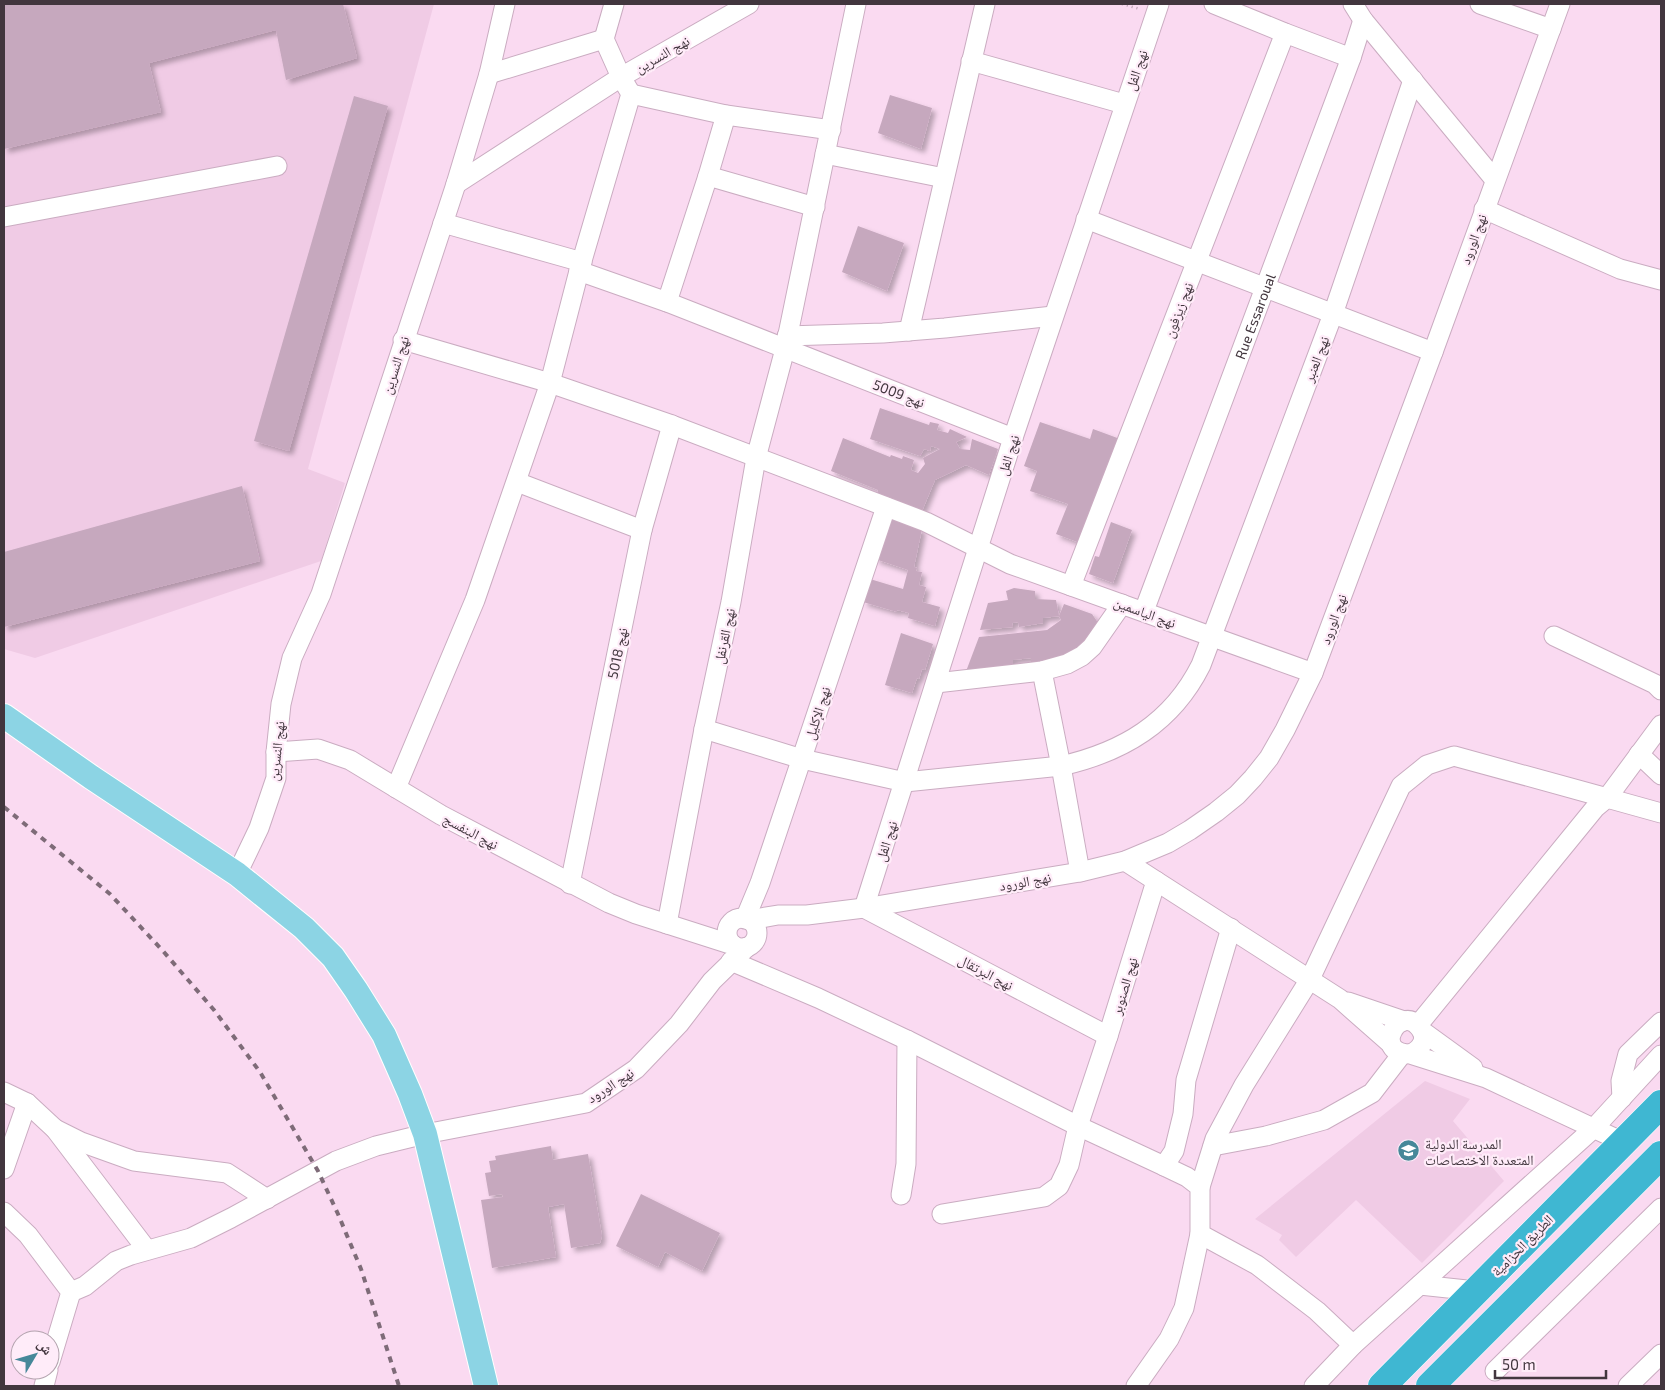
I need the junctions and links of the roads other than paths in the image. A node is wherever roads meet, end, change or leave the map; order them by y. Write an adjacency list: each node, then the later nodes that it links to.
1 (505, 4): 17 (street)
2 (614, 4): 14 (street)
3 (749, 4): 18 (street, نهج النسرين)
4 (856, 4): 23 (street, نهج القرنفل)
5 (984, 4): 16 (street)
6 (1159, 4): 21 (street, نهج الفل)
7 (1214, 4): 13 (street)
8 (1353, 4): 11 (street)
9 (1480, 4): 12 (street)
10 (1560, 4): 12 (street, نهج الورود)
11 (1363, 20): 15 (street, Rue Essaroual); 19 (street)
12 (1550, 30): 28 (street, نهج الورود)
13 (1285, 33): 15 (street); 35 (street, نهج زيزفون)
14 (604, 39): 17 (street); 18 (street)
15 (1351, 58): 38 (street, Rue Essaroual)
16 (971, 61): 21 (street); 27 (street)
17 (489, 74): 29 (street)
18 (621, 77): 20 (street); 29 (street, نهج النسرين)
19 (1414, 80): 28 (street); 40 (street, نهج العنبر)
20 (631, 94): 22 (street); 36 (street)
21 (1124, 104): 33 (street, نهج الفل)
22 (726, 115): 23 (street); 26 (street)
23 (830, 130): 24 (street, نهج القرنفل)
24 (825, 154): 27 (street); 30 (street, نهج القرنفل)
25 (277, 166): 32 (street)
26 (708, 176): 30 (street); 39 (street)
27 (944, 178): 42 (street)
28 (1495, 180): 31 (street, نهج الورود)
29 (456, 184): 34 (street, نهج النسرين)
30 (815, 207): 44 (street, نهج القرنفل)
31 (1484, 209): 37 (street); 45 (street, نهج الورود)
32 (4, 217)
33 (1086, 219): 35 (street); 41 (street, نهج الفل)
34 (443, 223): 36 (street, نهج 5009); 43 (street, نهج النسرين)
35 (1197, 262): 38 (street); 54 (street, نهج زيزفون)
36 (580, 266): 39 (street, نهج 5009); 46 (street)
37 (1661, 280)
38 (1265, 288): 40 (street); 56 (street, Rue Essaroual)
39 (667, 302): 44 (street, نهج 5009)
40 (1333, 314): 45 (street); 57 (street, نهج العنبر)
41 (1053, 316): 42 (street); 48 (street, نهج الفل)
42 (909, 331): 44 (street)
43 (404, 340): 46 (street, نهج الياسمين); 66 (street, نهج النسرين)
44 (786, 342): 48 (street, نهج 5009); 49 (street, نهج القرنفل)
45 (1433, 352): 60 (street, نهج الورود)
46 (550, 383): 47 (street, نهج الياسمين); 50 (street)
47 (672, 425): 49 (street, نهج الياسمين); 52 (street, نهج 5018)
48 (1013, 438): 53 (street, نهج الفل)
49 (756, 458): 51 (street, نهج الياسمين); 65 (street, نهج القرنفل)
50 (517, 482): 52 (street); 72 (street)
51 (886, 507): 53 (street, نهج الياسمين); 68 (street, نهج الإكليل)
52 (642, 530): 79 (street, نهج 5018)
53 (978, 548): 54 (street, نهج الياسمين); 61 (street, نهج الفل)
54 (1071, 586): 55 (street, نهج الياسمين)
55 (1122, 604): 56 (street, نهج الياسمين); 59 (street)
56 (1144, 611): 57 (street, نهج الياسمين)
57 (1212, 636): 60 (street, نهج الياسمين); 69 (street, نهج العنبر)
58 (1554, 636): 62 (street)
59 (1042, 672): 61 (street); 69 (street)
60 (1313, 673): 75 (street, نهج الورود)
61 (936, 683): 71 (street, نهج الفل)
62 (1661, 690)
63 (4, 716): 77 (main road)
64 (1661, 725): 67 (street)
65 (704, 729): 68 (street, نهج العنبر); 81 (street, نهج القرنفل)
66 (276, 752): 72 (street, نهج البنفسج); 77 (street, نهج النسرين)
67 (1640, 754): 70 (street); 73 (street)
68 (802, 759): 71 (street, نهج العنبر); 83 (street, نهج الإكليل)
69 (1061, 766): 71 (street, نهج العنبر); 76 (street)
70 (1661, 775)
71 (906, 782): 80 (street, نهج الفل)
72 (396, 788): 79 (street, نهج البنفسج)
73 (1607, 798): 74 (street); 84 (street); 87 (street)
74 (1661, 813)
75 (1125, 861): 76 (street, نهج الورود); 78 (street)
76 (1080, 872): 80 (street, نهج الورود)
77 (237, 874): 100 (main road)
78 (1156, 881): 82 (street); 88 (street, نهج الصنوبر)
79 (570, 884): 81 (street, نهج البنفسج)
80 (864, 908): 83 (street, نهج الورود); 88 (street, نهج البرتقال)
81 (667, 924): 83 (street, نهج البنفسج)
82 (1231, 928): 84 (street); 104 (street)
83 (739, 936): 89 (street, نهج البنفسج); 100 (street, نهج الورود)
84 (1310, 978): 85 (street); 102 (street)
85 (1340, 999): 87 (street); 90 (street)
86 (1661, 1022): 94 (street)
87 (1415, 1026): 90 (street); 90 (street); 92 (street)
88 (1108, 1036): 97 (street, نهج الصنوبر)
89 (907, 1040): 97 (street, نهج البنفسج); 107 (street)
90 (1401, 1051): 92 (street); 102 (street)
91 (1661, 1055): 94 (street)
92 (1486, 1078): 99 (street)
93 (4, 1092): 95 (street)
94 (1622, 1098): 99 (street)
95 (27, 1103): 98 (street); 105 (street)
96 (1661, 1104): 101 (highway, الطريق الحزامية)
97 (1078, 1126): 104 (street, نهج البنفسج); 111 (street, نهج الصنوبر)
98 (54, 1128): 108 (street); 113 (street)
99 (1594, 1128): 101 (street); 114 (street)
100 (425, 1134): 108 (street, نهج الورود); 121 (main road)
101 (1623, 1142): 115 (highway, الطريق الحزامية)
102 (1213, 1146): 106 (street)
103 (1659, 1161): 125 (highway)
104 (1164, 1166): 106 (street, نهج البنفسج)
105 (4, 1169)
106 (1200, 1188): 112 (street)
107 (902, 1195)
108 (267, 1198): 113 (street, نهج الورود)
109 (1661, 1208): 120 (street)
110 (4, 1212): 116 (street)
111 (942, 1214)
112 (1200, 1234): 118 (street); 122 (street)
113 (147, 1250): 116 (street, نهج الورود)
114 (1420, 1285): 115 (street); 118 (street)
115 (1476, 1291): 124 (highway, الطريق الحزامية)
116 (72, 1292): 117 (street)
117 (60, 1330)
118 (1353, 1345): 123 (street)
119 (1661, 1354): 126 (street)
120 (1494, 1371)
121 (486, 1386)
122 (1136, 1386)
123 (1314, 1386)
124 (1382, 1386)
125 (1430, 1386)
126 (1628, 1386)

